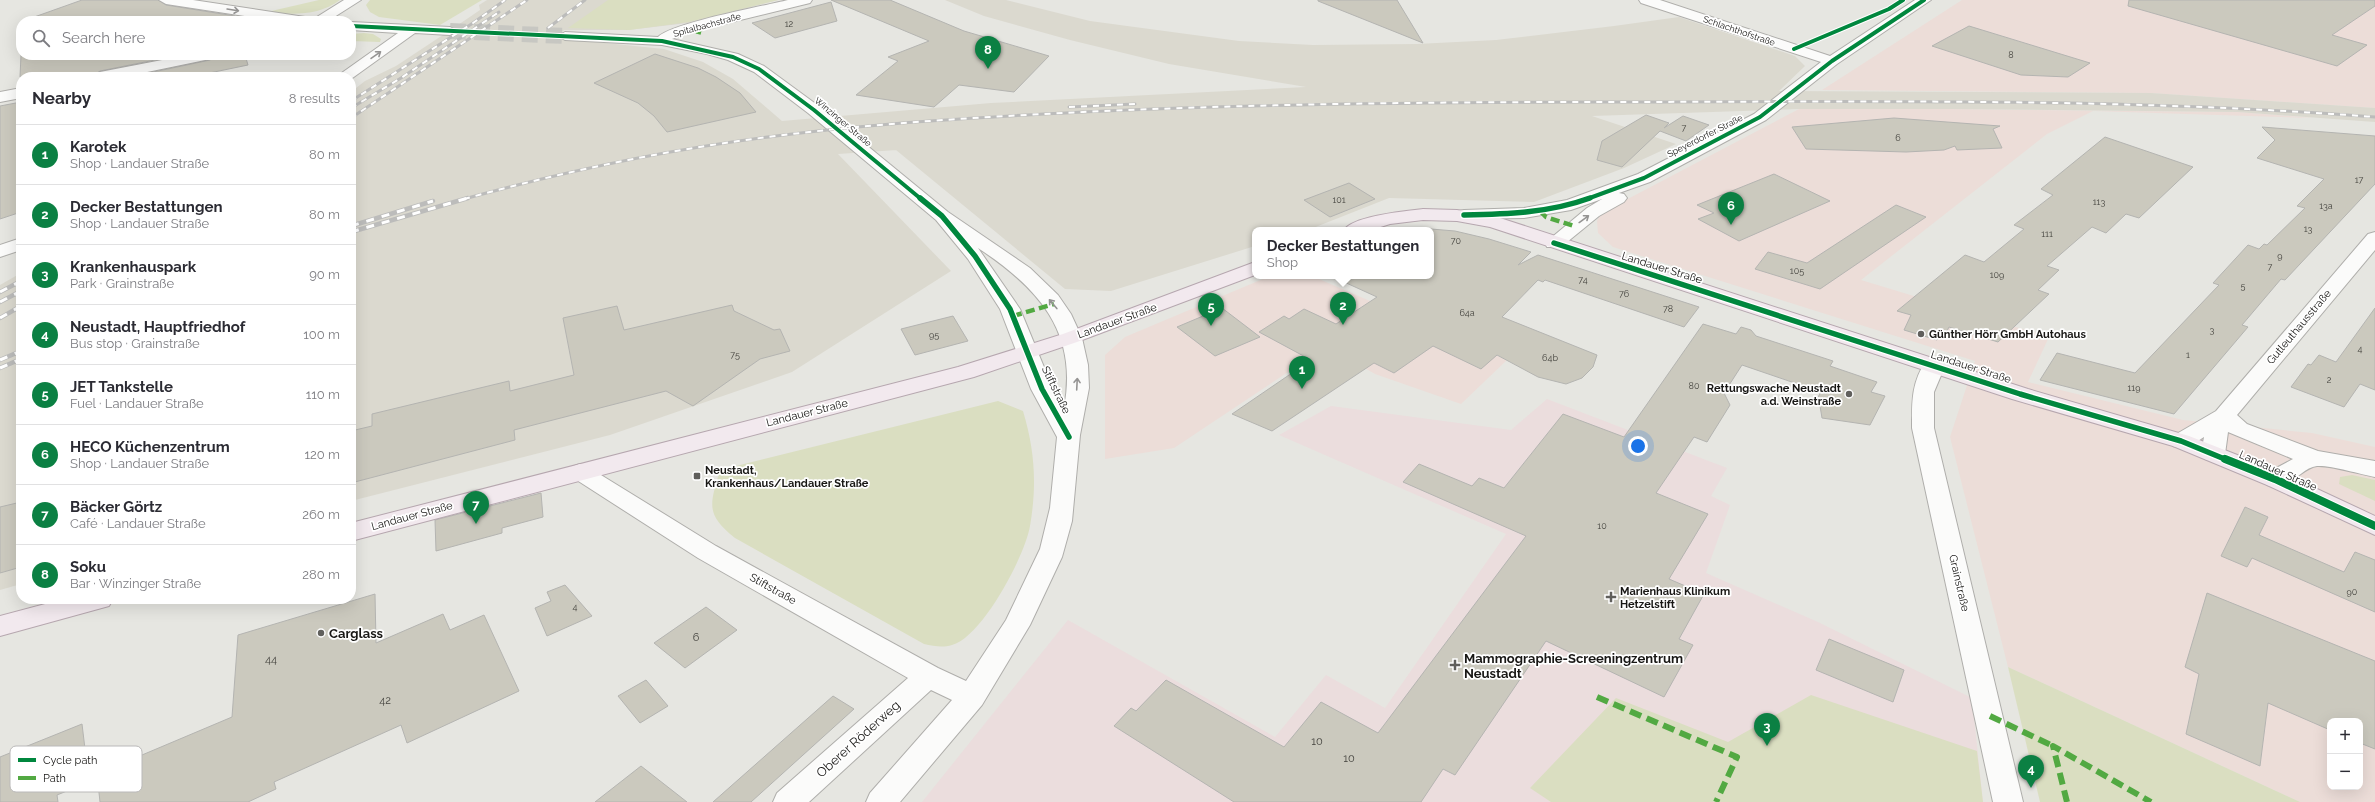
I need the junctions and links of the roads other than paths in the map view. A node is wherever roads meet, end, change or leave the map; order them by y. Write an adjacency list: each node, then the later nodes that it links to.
1 (166, 0): 7 (street, one-way to 7)
2 (354, 0): 6 (street)
3 (805, 0): 16 (street, Spitalbachstraße)
4 (1646, 0): 18 (street, Schlachthofstraße)
5 (1924, 0): 18 (street, Speyerdorfer Straße)
6 (342, 8): 8 (street); 9 (street)
7 (272, 16)
8 (327, 16)
9 (342, 16)
10 (356, 23): 12 (street)
11 (356, 26): 12 (street)
12 (371, 27): 13 (street)
13 (412, 29): 14 (street); 20 (street, one-way to 13)
14 (450, 31)
15 (565, 36): 16 (street, Winzinger Straße)
16 (662, 41): 25 (street, Winzinger Straße)
17 (185, 60): 19 (street)
18 (1832, 61): 23 (street, Speyerdorfer Straße)
19 (125, 72)
20 (351, 72)
21 (16, 94): 22 (street)
22 (0, 97)
23 (1644, 178): 24 (street, Speyerdorfer Straße); 28 (street, one-way to 23)
24 (1464, 215): 26 (main road, Landauer Straße); 28 (main road, Landauer Straße)
25 (942, 216): 32 (street, Stiftstraße, one-way to 25); 33 (street, Winzinger Straße)
26 (1363, 227)
27 (2375, 238): 35 (street, Gutleuthausstraße)
28 (1554, 243): 34 (main road, Landauer Straße)
29 (16, 246): 30 (street)
30 (0, 251)
31 (1252, 269): 32 (main road, Landauer Straße)
32 (1070, 338): 33 (main road, Landauer Straße); 36 (street, Stiftstraße, one-way to 32)
33 (1028, 352): 36 (street, Stiftstraße); 41 (main road, Landauer Straße)
34 (1934, 366): 37 (main road, Landauer Straße); 51 (street, Grainstraße)
35 (2224, 416): 37 (street); 38 (street); 39 (street)
36 (1069, 437): 48 (street, Stiftstraße)
37 (2181, 441): 38 (main road, Landauer Straße)
38 (2213, 454): 42 (main road, Landauer Straße)
39 (2313, 458): 40 (street); 42 (street)
40 (2375, 469)
41 (580, 472): 44 (main road, Landauer Straße); 47 (street, Stiftstraße)
42 (2275, 479): 43 (main road, Landauer Straße)
43 (2375, 526)
44 (356, 531)
45 (81, 604): 46 (main road)
46 (0, 626)
47 (928, 676): 48 (street, Stiftstraße); 49 (street, Oberer Röderweg)
48 (972, 697): 50 (street, Stiftstraße)
49 (788, 802)
50 (881, 802)
51 (2008, 802)

